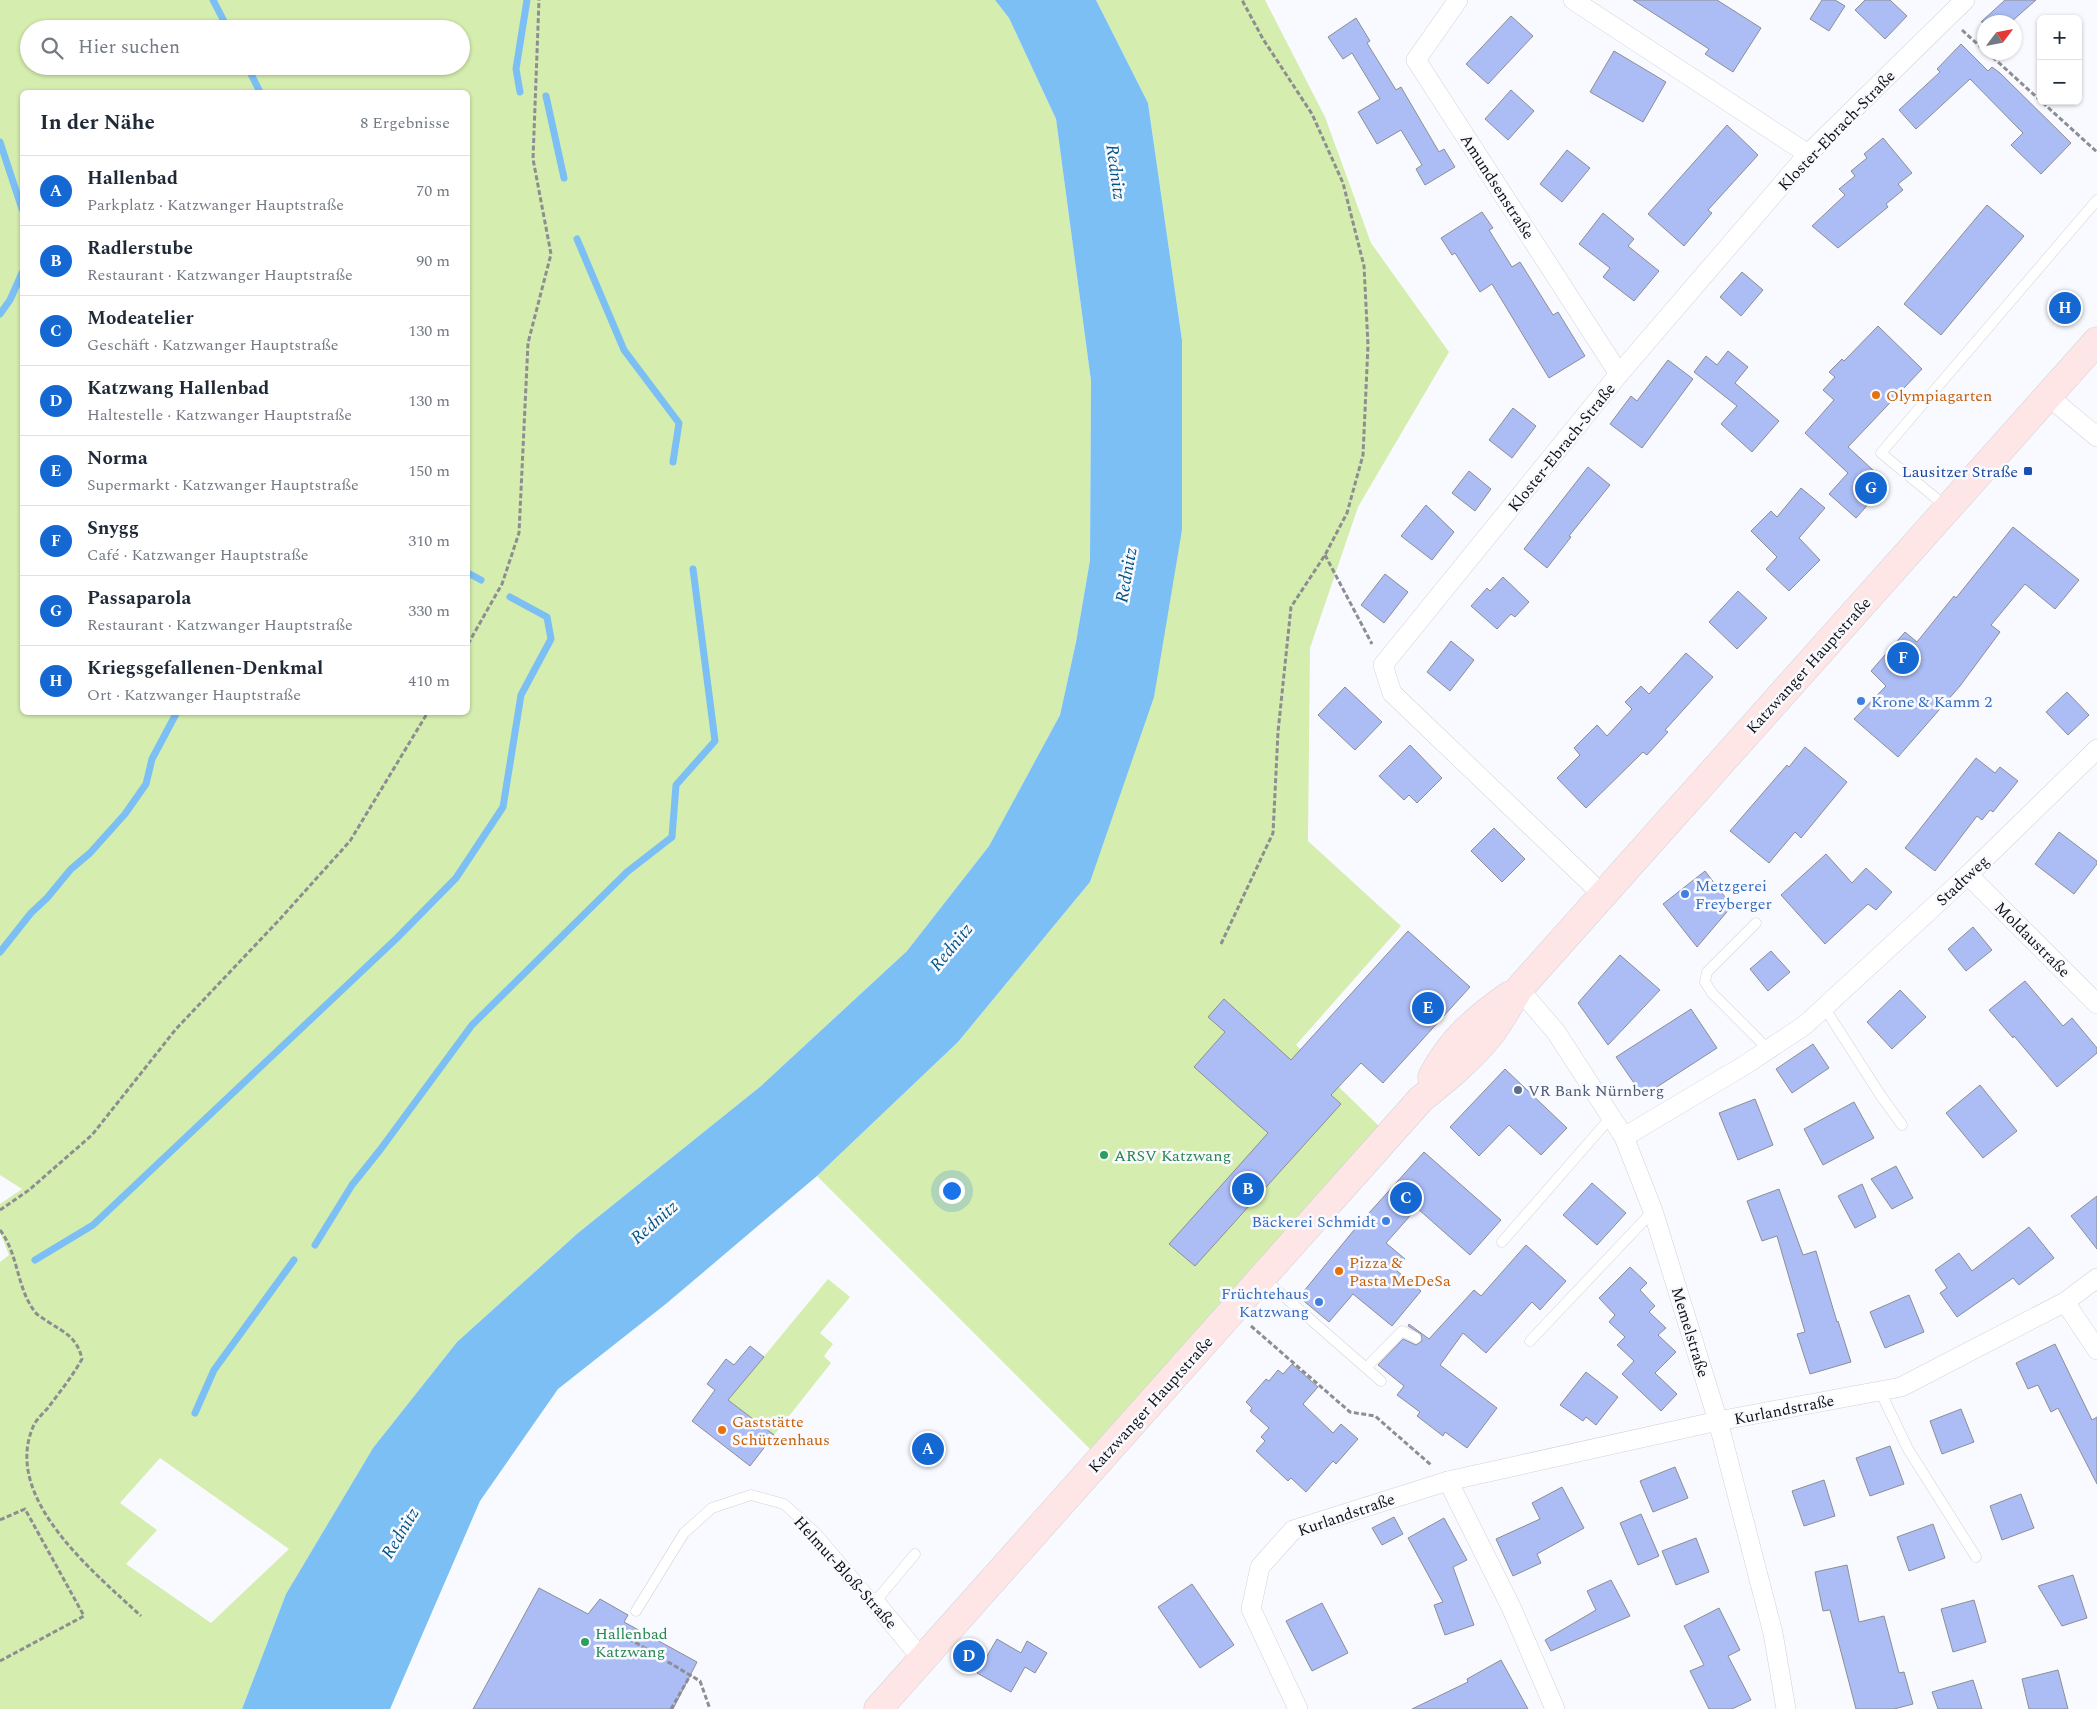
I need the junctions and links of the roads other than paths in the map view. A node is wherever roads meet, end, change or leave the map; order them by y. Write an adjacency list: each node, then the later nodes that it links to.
1 (1458, 0): 7 (street, Amundsenstraße)
2 (1573, 0): 4 (street)
3 (1965, 0): 4 (street, Kloster-Ebrach-Straße)
4 (1808, 154): 7 (street, Kloster-Ebrach-Straße)
5 (2097, 200): 10 (lane)
6 (2097, 341): 8 (main road, Katzwanger Hauptstraße)
7 (1620, 374): 13 (street, Kloster-Ebrach-Straße)
8 (2048, 396): 9 (street); 10 (main road, Katzwanger Hauptstraße)
9 (2097, 437)
10 (1948, 508): 13 (main road, Katzwanger Hauptstraße)
11 (2097, 750): 12 (street, Stadtweg)
12 (1968, 875): 16 (street, Moldaustraße); 17 (street, Stadtweg)
13 (1604, 895): 15 (main road, Katzwanger Hauptstraße)
14 (1756, 924): 18 (lane)
15 (1519, 989): 19 (street, Memelstraße); 24 (main road, Katzwanger Hauptstraße)
16 (2097, 1004)
17 (1824, 1007): 18 (street, Stadtweg); 20 (lane)
18 (1769, 1050): 21 (street, Stadtweg)
19 (1611, 1118): 21 (street, Memelstraße); 23 (lane)
20 (1902, 1125)
21 (1624, 1137): 22 (street, Memelstraße)
22 (1653, 1210): 28 (lane); 33 (street, Memelstraße)
23 (1502, 1242)
24 (1262, 1278): 30 (lane); 39 (main road, Katzwanger Hauptstraße)
25 (2097, 1278): 26 (street, Kurlandstraße)
26 (2065, 1302): 29 (street); 32 (street, Kurlandstraße)
27 (1416, 1338): 30 (lane)
28 (1530, 1341)
29 (2097, 1350)
30 (1366, 1368): 31 (lane)
31 (1381, 1381)
32 (1880, 1391): 33 (street, Kurlandstraße); 36 (lane)
33 (1718, 1421): 34 (street, Kurlandstraße); 43 (street, Memelstraße)
34 (1448, 1480): 41 (street, Kurlandstraße); 42 (street)
35 (914, 1554): 37 (lane)
36 (1976, 1557)
37 (875, 1602): 38 (lane, Helmut-Bloß-Straße); 39 (street, Helmut-Bloß-Straße)
38 (636, 1611)
39 (922, 1659): 40 (main road, Katzwanger Hauptstraße)
40 (878, 1709)
41 (1298, 1709)
42 (1555, 1709)
43 (1786, 1709)

